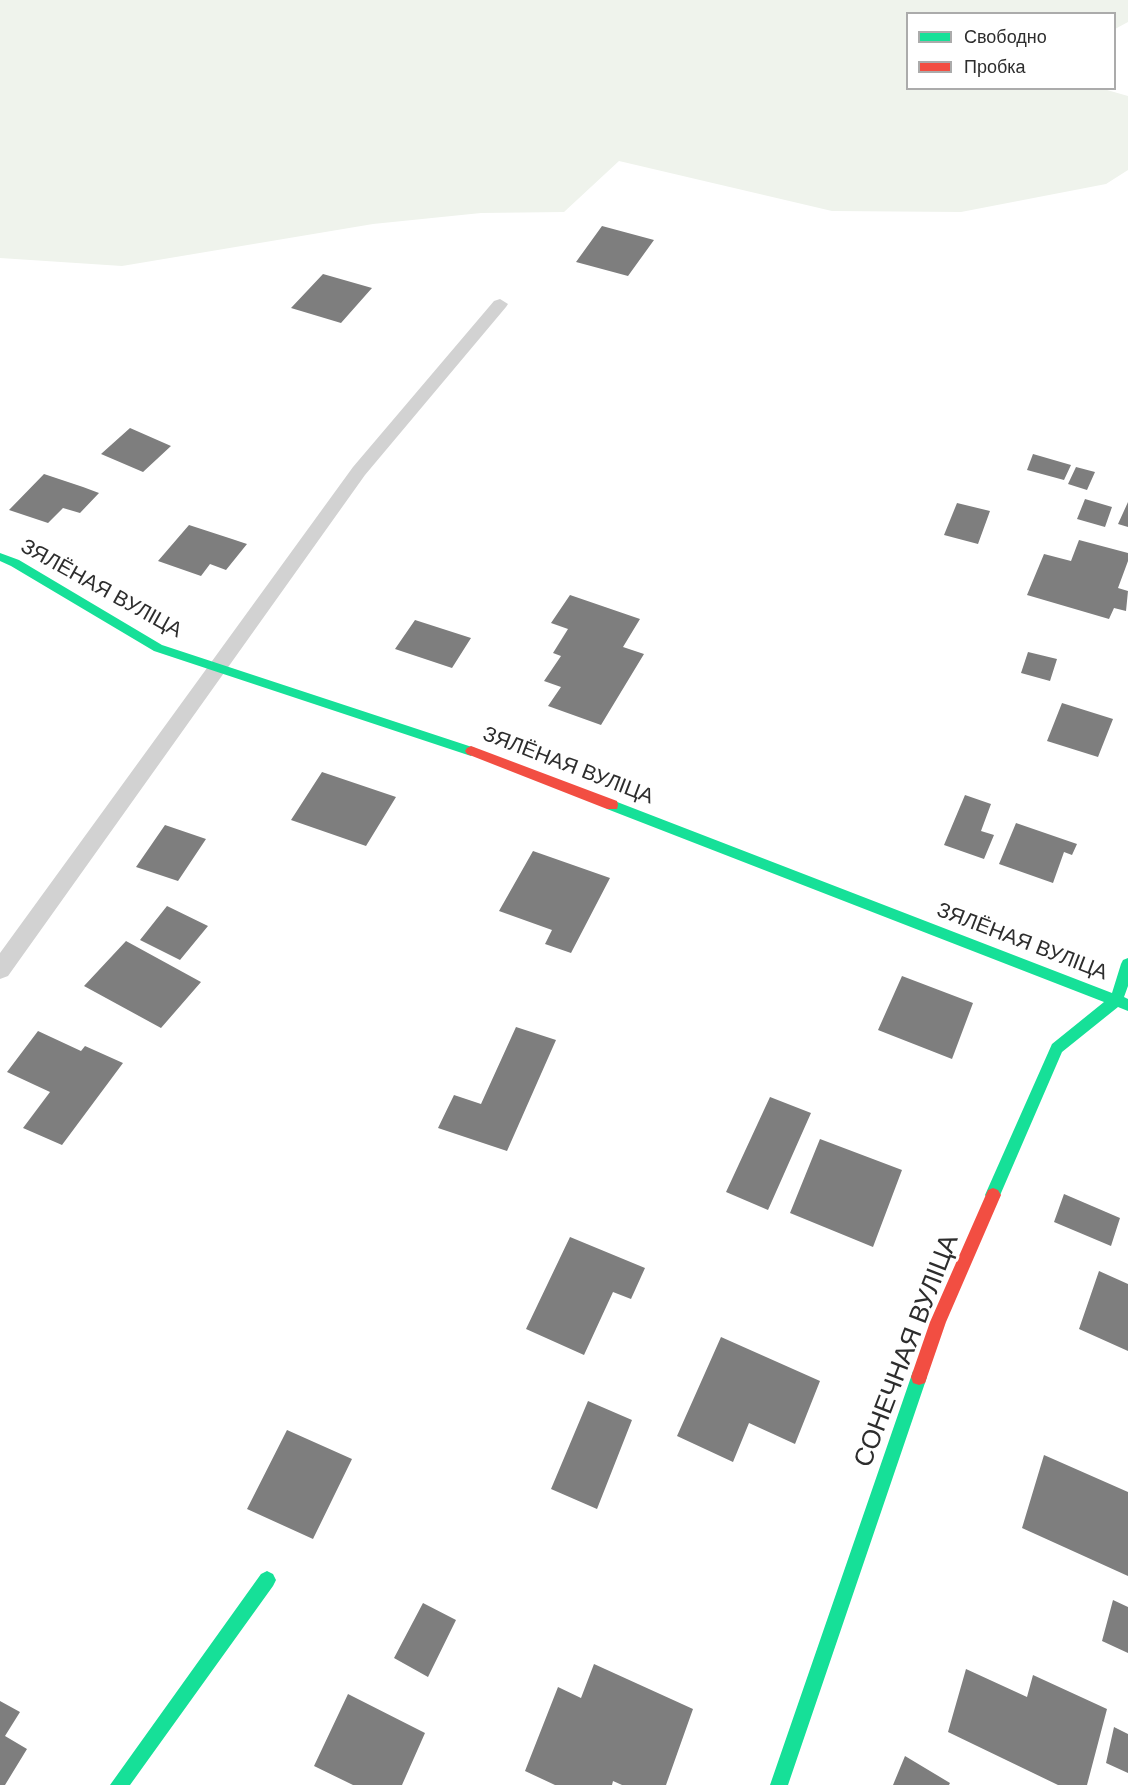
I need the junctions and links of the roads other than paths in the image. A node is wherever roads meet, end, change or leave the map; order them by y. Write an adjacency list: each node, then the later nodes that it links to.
1 (500, 304): 3 (lane)
2 (0, 557): 3 (street, ЗЯЛЁНАЯ ВУЛІЦА)
3 (218, 670): 5 (lane); 6 (street, ЗЯЛЁНАЯ ВУЛІЦА)
4 (1128, 964): 6 (street)
5 (0, 970)
6 (1122, 1003): 9 (street, СОНЕЧНАЯ ВУЛІЦА)
7 (267, 1580): 8 (street)
8 (119, 1785)
9 (779, 1785)

